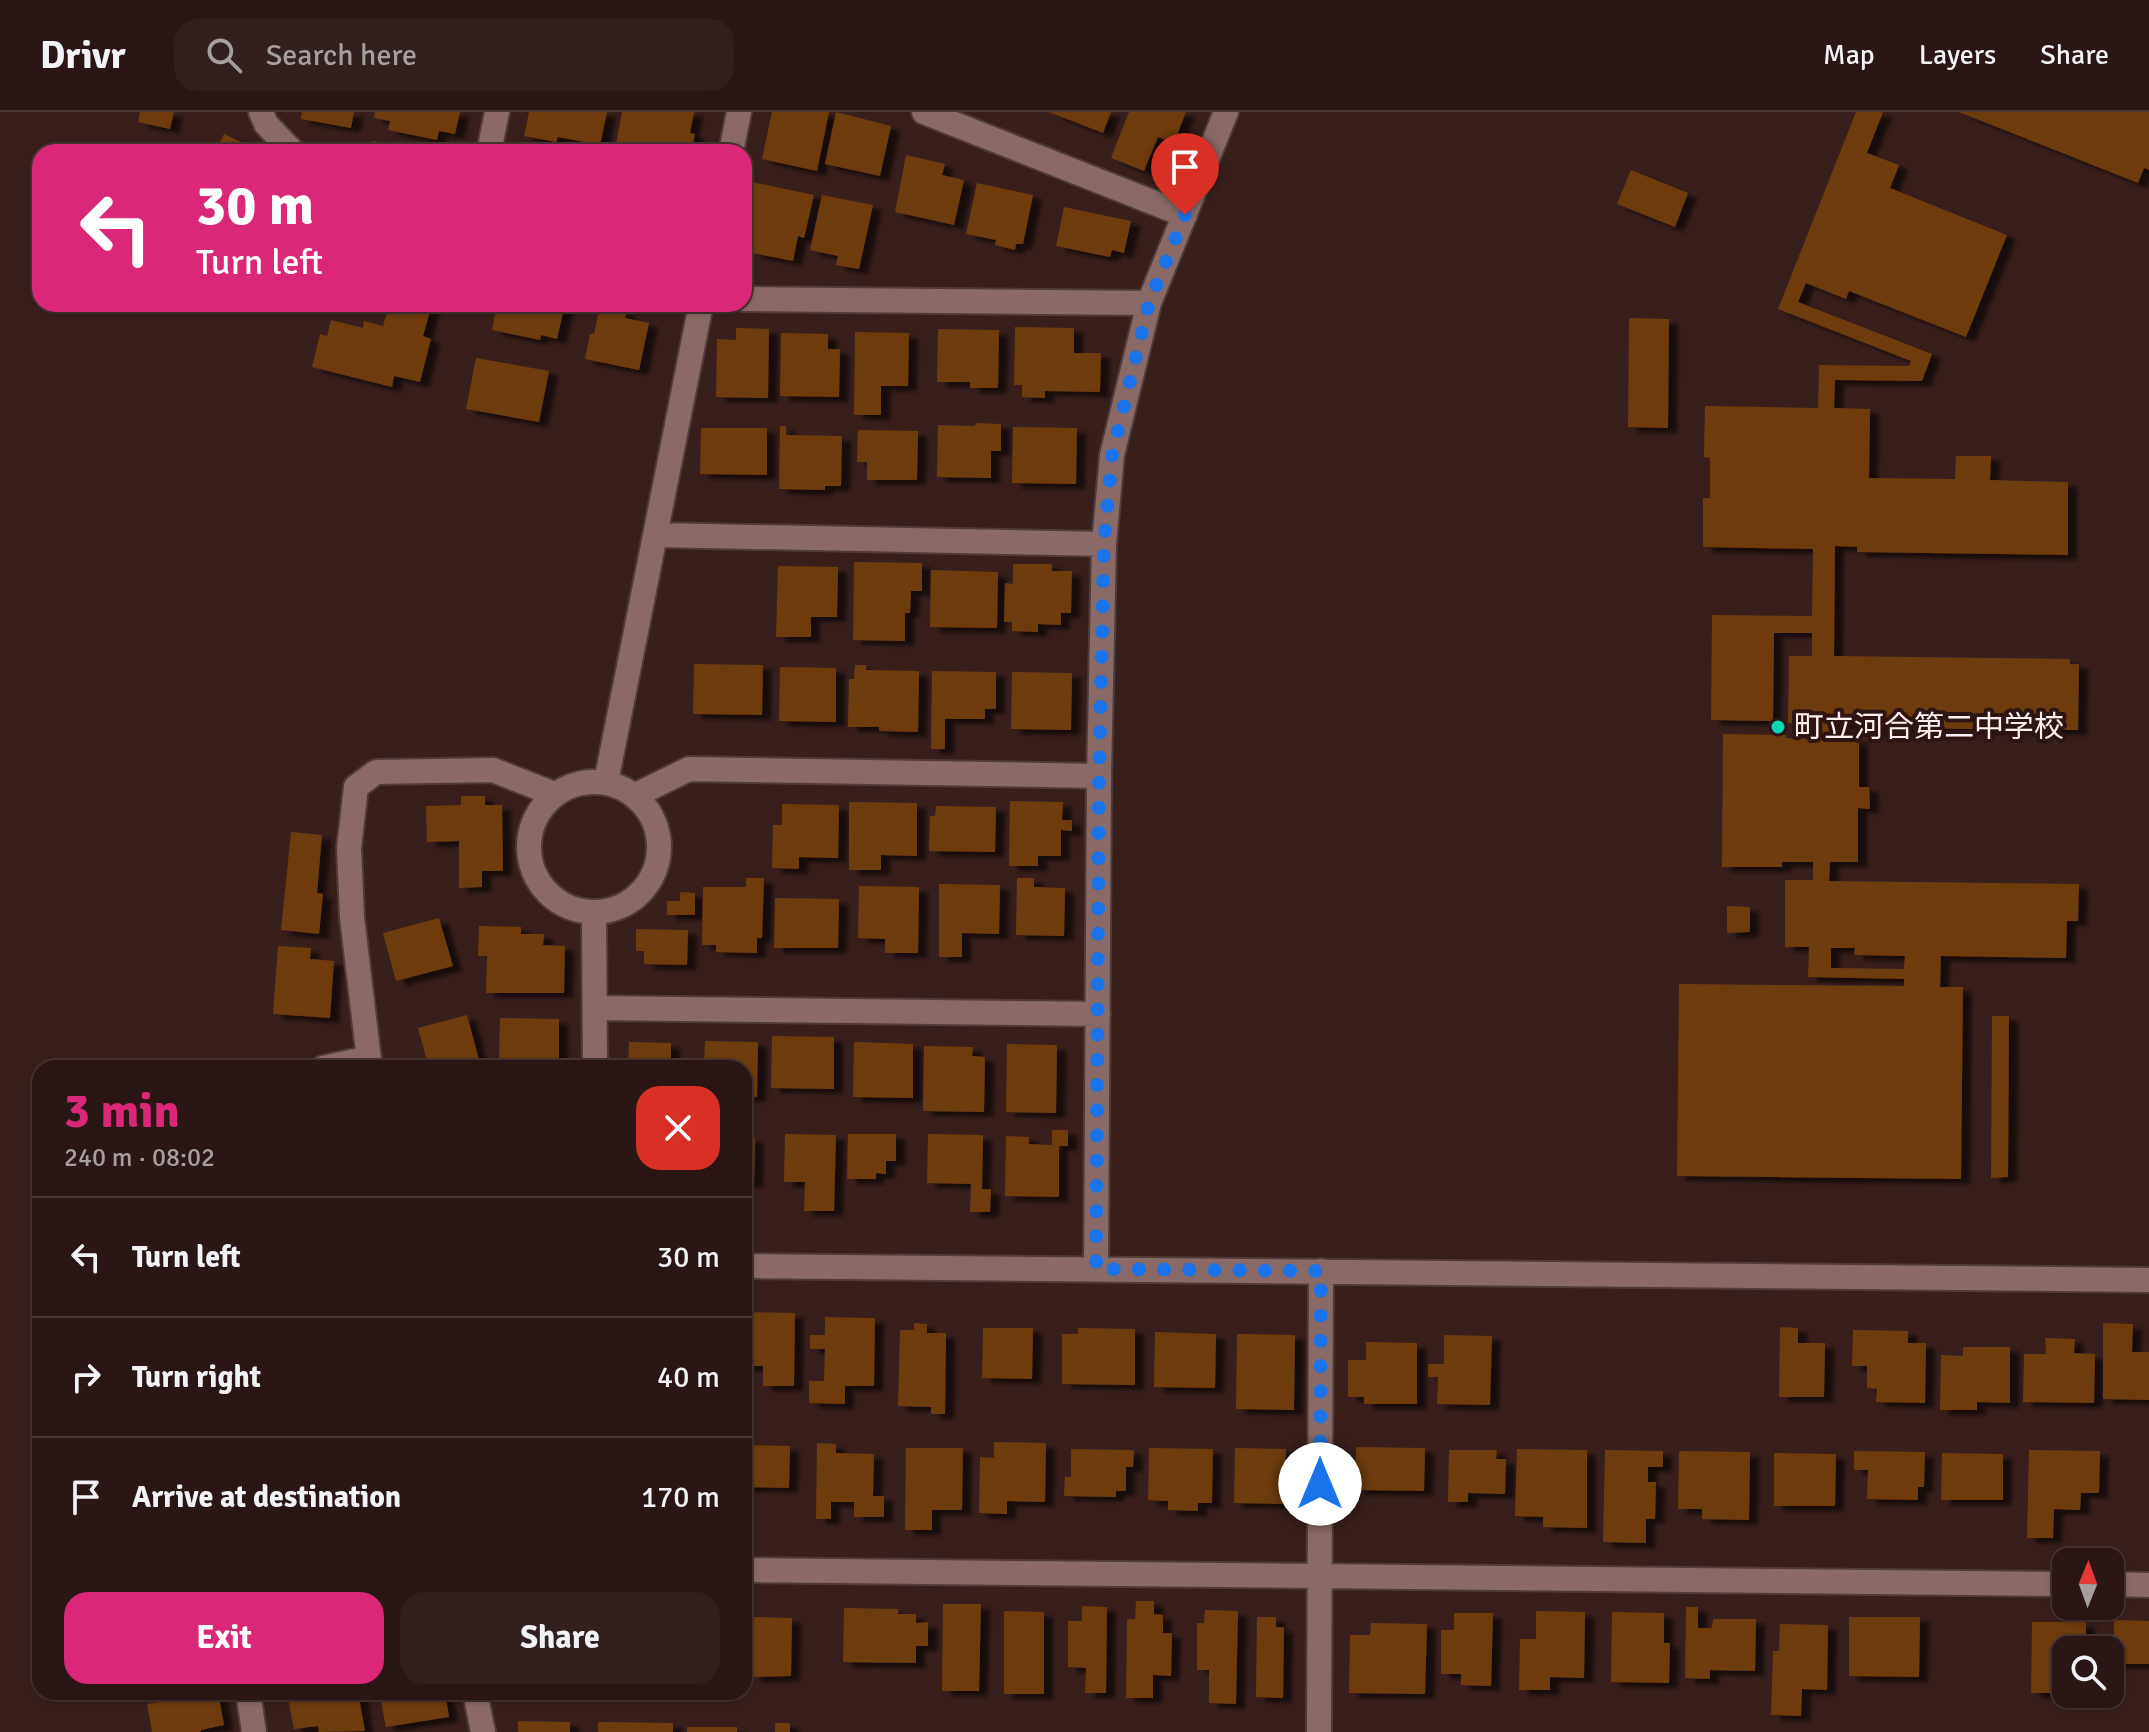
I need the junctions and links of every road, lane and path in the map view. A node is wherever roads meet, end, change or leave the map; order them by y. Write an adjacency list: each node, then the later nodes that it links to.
1 (261, 112): 6 (street)
2 (497, 112): 7 (street)
3 (739, 112): 8 (street)
4 (924, 112): 9 (street)
5 (1226, 112): 9 (street)
6 (285, 144)
7 (491, 144)
8 (733, 144)
9 (1185, 215): 11 (street)
10 (752, 299): 11 (street)
11 (1149, 303): 14 (street)
12 (699, 312): 13 (street)
13 (657, 535): 14 (street); 16 (street)
14 (1104, 544): 15 (street)
15 (1099, 776): 18 (street); 21 (street)
16 (606, 782): 17 (street); 18 (street)
17 (554, 794): 19 (street); 22 (street)
18 (636, 795): 19 (street)
19 (594, 914): 20 (street)
20 (595, 1008): 21 (street); 23 (street)
21 (1098, 1014): 25 (street)
22 (370, 1060)
23 (595, 1060)
24 (752, 1266): 25 (street)
25 (1096, 1269): 26 (street)
26 (1321, 1271): 27 (street); 29 (street)
27 (2149, 1280)
28 (752, 1570): 29 (street)
29 (1320, 1577): 30 (street); 37 (street)
30 (2052, 1584)
31 (2124, 1584): 32 (street)
32 (2149, 1585)
33 (249, 1700): 35 (street)
34 (477, 1700): 36 (street)
35 (254, 1732)
36 (483, 1732)
37 (1319, 1732)

